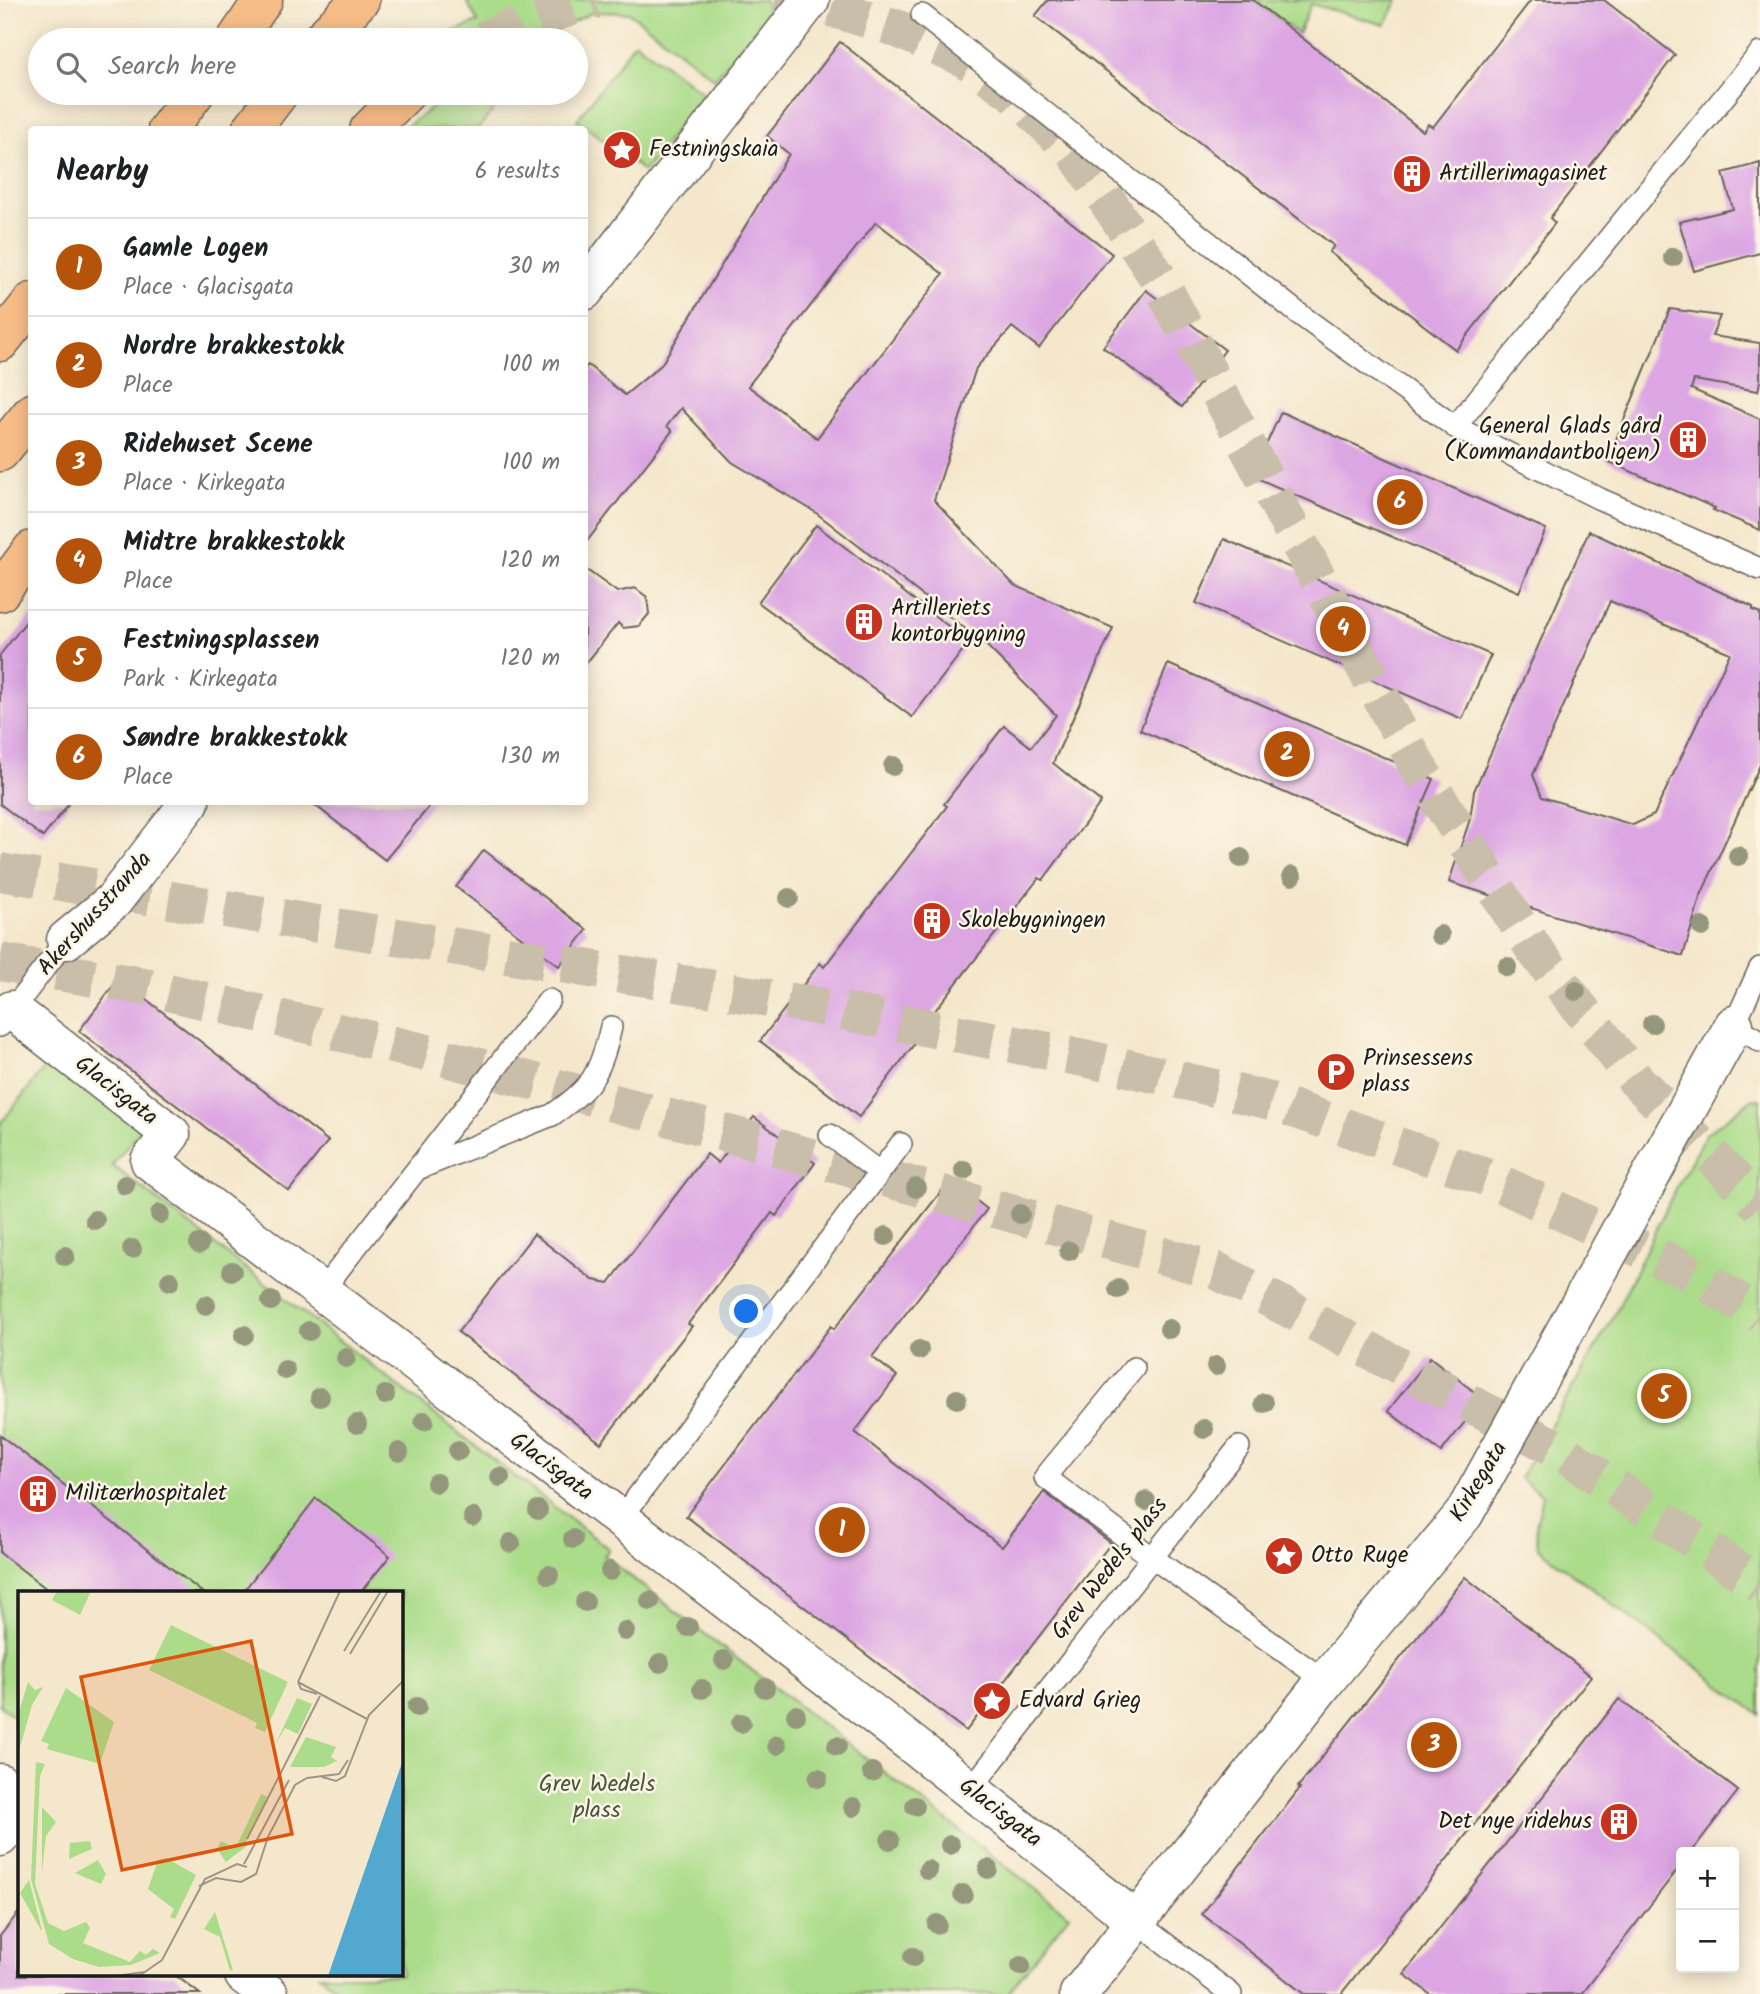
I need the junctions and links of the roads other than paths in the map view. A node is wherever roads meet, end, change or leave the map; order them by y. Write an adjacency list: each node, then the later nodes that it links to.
1 (263, 0): 5 (highway)
2 (360, 0): 6 (highway)
3 (810, 0): 14 (street)
4 (922, 15): 18 (lane)
5 (244, 28)
6 (333, 28)
7 (1760, 53): 18 (lane)
8 (186, 105): 11 (highway)
9 (270, 105): 12 (highway)
10 (394, 105): 13 (highway)
11 (170, 126)
12 (254, 126)
13 (373, 126)
14 (588, 286)
15 (28, 307): 16 (highway)
16 (0, 342)
17 (28, 418): 19 (highway)
18 (1455, 427): 21 (lane)
19 (0, 453)
20 (28, 555): 22 (highway)
21 (1760, 569)
22 (0, 592)
23 (188, 805): 24 (street, Akershusstranda)
24 (66, 940): 27 (lane, Akershusstranda)
25 (1760, 968): 29 (lane)
26 (550, 1000): 32 (lane)
27 (6, 1018): 34 (street, Glacisgata)
28 (611, 1027): 32 (lane)
29 (1747, 1033): 39 (street, Kirkegata)
30 (830, 1135): 33 (lane)
31 (901, 1144): 33 (lane)
32 (417, 1170): 34 (lane)
33 (880, 1172): 37 (lane)
34 (321, 1292): 37 (street, Glacisgata)
35 (1134, 1368): 38 (lane)
36 (1239, 1447): 38 (lane, Grev Wedels plass)
37 (620, 1520): 41 (street, Glacisgata)
38 (1153, 1558): 39 (lane); 41 (lane, Grev Wedels plass)
39 (1325, 1681): 45 (street, Kirkegata)
40 (0, 1783): 42 (street)
41 (970, 1790): 45 (street, Glacisgata)
42 (18, 1797)
43 (18, 1815): 44 (street)
44 (0, 1838)
45 (1136, 1921): 48 (street, Kirkegata); 49 (lane)
46 (245, 1976): 47 (street)
47 (269, 1994)
48 (1079, 1994)
49 (1231, 1994)

